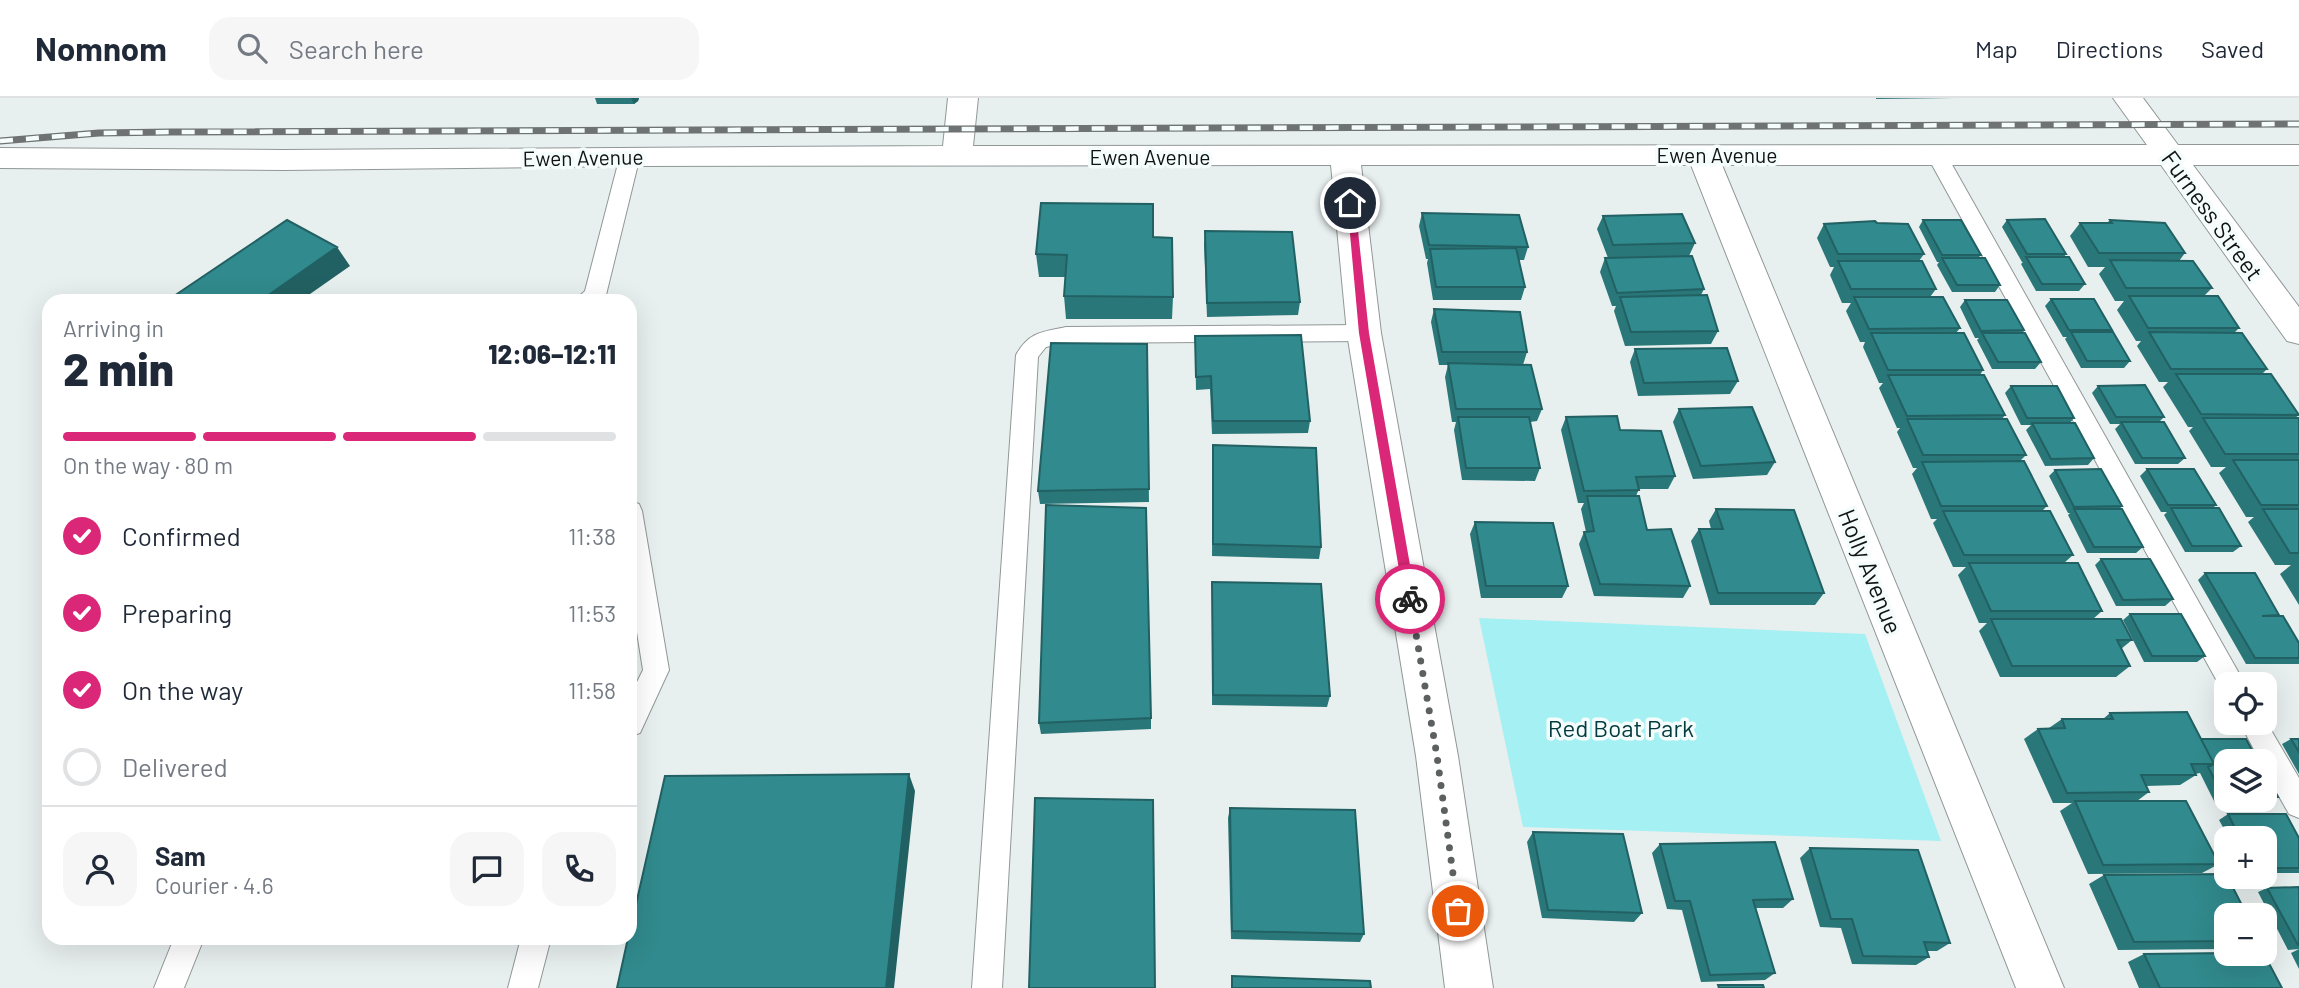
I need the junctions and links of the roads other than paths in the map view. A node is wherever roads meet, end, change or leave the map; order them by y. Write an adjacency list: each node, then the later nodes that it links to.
1 (963, 98): 9 (street)
2 (2128, 98): 3 (street, Furness Street)
3 (2168, 153): 5 (street, Ewen Avenue); 7 (street, Ewen Avenue); 12 (street, Furness Street)
4 (1702, 154): 5 (street, Ewen Avenue); 6 (street, Ewen Avenue); 25 (street, Holly Avenue)
5 (1937, 154): 15 (lane)
6 (1345, 155): 9 (street, Ewen Avenue); 13 (street)
7 (2299, 155)
8 (630, 156): 9 (street, Ewen Avenue); 10 (street, Ewen Avenue); 11 (lane)
9 (957, 156)
10 (0, 158)
11 (593, 294)
12 (2299, 332)
13 (1364, 333): 23 (lane); 24 (street)
14 (637, 554): 16 (lane)
15 (2225, 672)
16 (637, 709)
17 (2260, 735): 18 (lane)
18 (2299, 805)
19 (186, 945): 21 (lane)
20 (534, 945): 22 (lane)
21 (169, 988)
22 (523, 988)
23 (987, 988)
24 (1469, 988)
25 (2040, 988)

